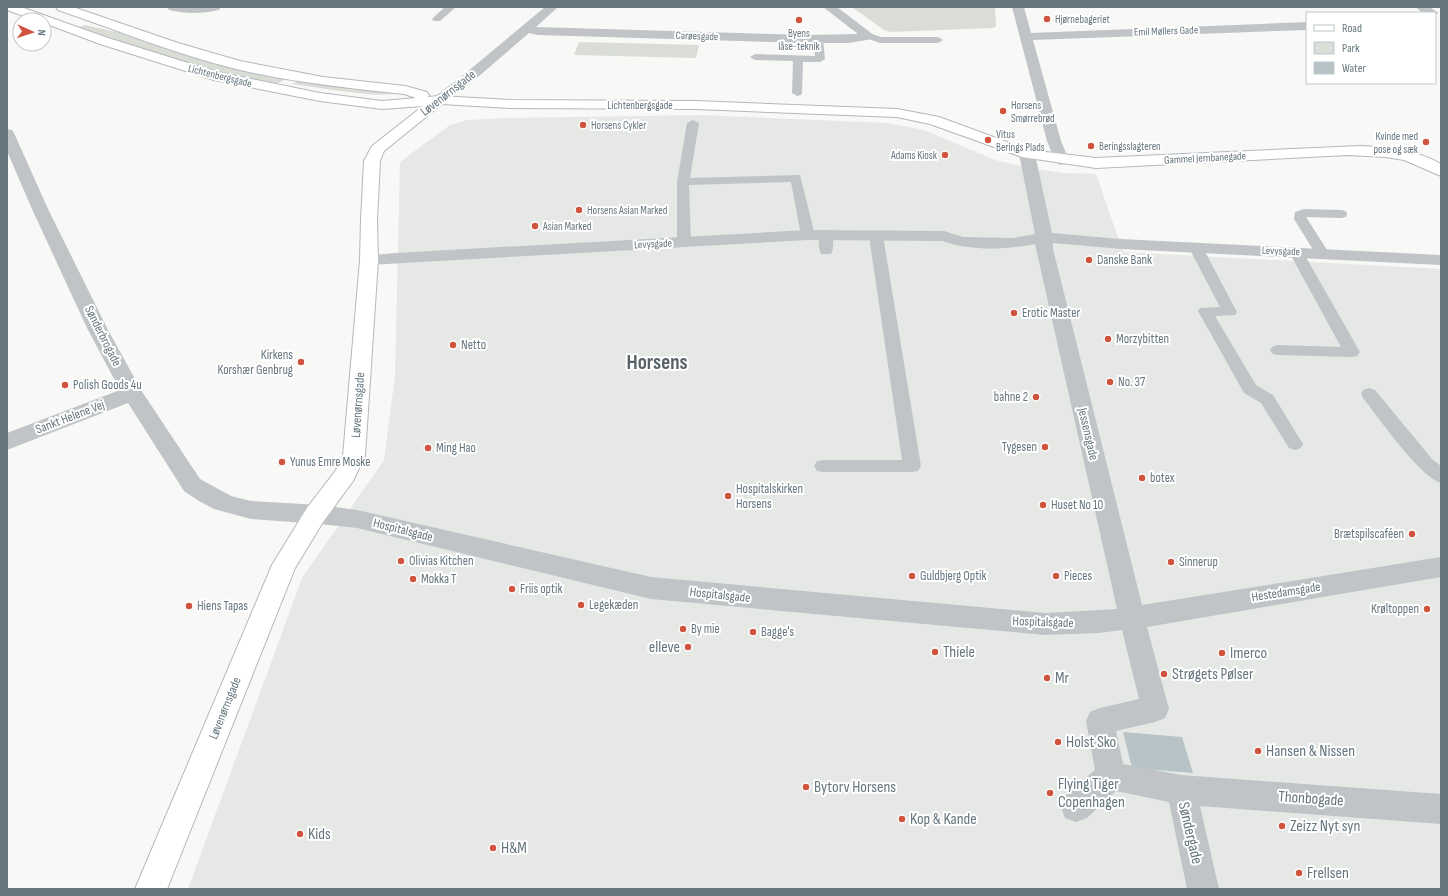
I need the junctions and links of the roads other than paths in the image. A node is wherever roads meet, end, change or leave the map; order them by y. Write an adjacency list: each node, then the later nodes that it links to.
1 (10, 7): 21 (street, Lichtenbergsgade)
2 (62, 7): 21 (street, Lichtenbergsgade)
3 (173, 7): 4 (street)
4 (215, 7)
5 (451, 7): 11 (lane)
6 (552, 7): 13 (street, Løvenørnsgade)
7 (829, 7): 14 (street)
8 (1018, 7): 15 (street)
9 (1421, 7): 10 (street)
10 (1430, 12)
11 (437, 18)
12 (1306, 26): 15 (street, Emil Møllers Gade)
13 (526, 29): 16 (street, Carøesgade); 21 (street, Løvenørnsgade)
14 (869, 36): 16 (street, Carøesgade); 17 (lane)
15 (1025, 37): 25 (street)
16 (818, 39): 19 (lane)
17 (938, 40)
18 (754, 57): 19 (lane)
19 (798, 58): 20 (lane)
20 (797, 93)
21 (438, 100): 24 (street, Lichtenbergsgade); 37 (street, Løvenørnsgade)
22 (693, 123): 28 (lane)
23 (7, 133): 27 (street, Sønderbrogade)
24 (1027, 154): 25 (street); 33 (street)
25 (1061, 160): 26 (street, Gammel Jernbanegade)
26 (1441, 170)
27 (15, 173): 40 (street, Sønderbrogade)
28 (683, 182): 30 (lane); 32 (lane)
29 (1341, 214): 36 (lane)
30 (808, 235): 31 (street, Levysgade); 32 (street, Levysgade)
31 (876, 236): 33 (street, Levysgade); 44 (lane)
32 (684, 243): 37 (street, Levysgade)
33 (1044, 243): 34 (street, Levysgade); 48 (street, Jessensgade)
34 (1196, 248): 35 (street, Levysgade); 43 (lane)
35 (1296, 252): 36 (street, Levysgade); 39 (lane)
36 (1322, 253): 38 (street, Levysgade)
37 (369, 260): 46 (street, Løvenørnsgade)
38 (1441, 260)
39 (1278, 350)
40 (132, 393): 42 (street, Sankt Helene Vej); 46 (street, Sønderbrogade)
41 (1369, 394): 45 (lane)
42 (7, 442)
43 (1295, 444)
44 (823, 466)
45 (1441, 476)
46 (315, 514): 48 (street, Hospitalsgade); 53 (street, Løvenørnsgade)
47 (1441, 567): 48 (street, Hestedamsgade)
48 (1132, 618): 49 (street)
49 (1111, 776): 50 (street, Søndergade); 51 (street)
50 (1181, 790): 52 (street, Thonbogade); 54 (street, Søndergade)
51 (1076, 807)
52 (1441, 809)
53 (151, 889)
54 (1203, 889)

